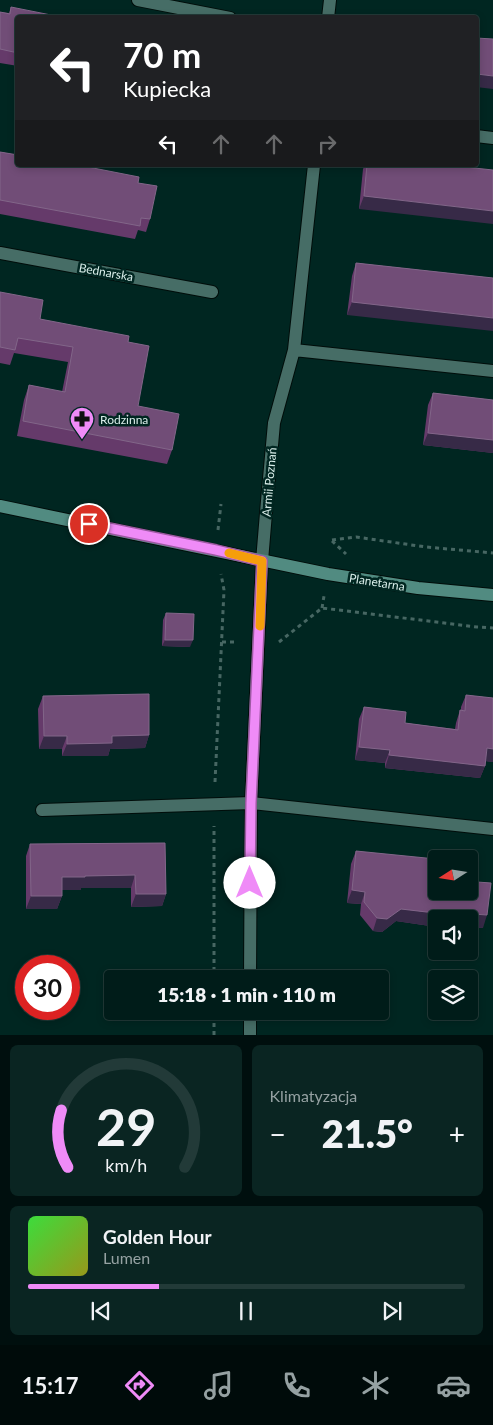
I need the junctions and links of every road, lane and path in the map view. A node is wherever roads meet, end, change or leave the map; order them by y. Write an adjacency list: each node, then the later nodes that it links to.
1 (138, 0): 3 (street)
2 (330, 0): 4 (street)
3 (215, 15)
4 (328, 15)
5 (479, 136): 6 (street)
6 (493, 138)
7 (314, 167): 10 (street, Armii Poznań)
8 (0, 253): 9 (street, Bednarska)
9 (212, 292)
10 (294, 350): 11 (street); 17 (street, Armii Poznań)
11 (493, 371)
12 (221, 504): 15 (path)
13 (0, 506): 15 (street, Planetarna)
14 (332, 541): 16 (path)
15 (216, 550): 17 (street, Planetarna); 20 (path)
16 (493, 553)
17 (262, 561): 18 (street, Planetarna); 21 (street, Armii Poznań)
18 (493, 595)
19 (493, 628): 21 (path)
20 (222, 642): 21 (path); 23 (path)
21 (259, 643): 22 (street, Armii Poznań)
22 (251, 803): 23 (street); 25 (street); 27 (street, Armii Poznań)
23 (214, 804): 24 (street); 26 (path)
24 (42, 810)
25 (493, 829)
26 (214, 970)
27 (250, 970)
28 (214, 1020): 30 (path)
29 (250, 1020): 31 (street)
30 (214, 1035)
31 (250, 1035)

